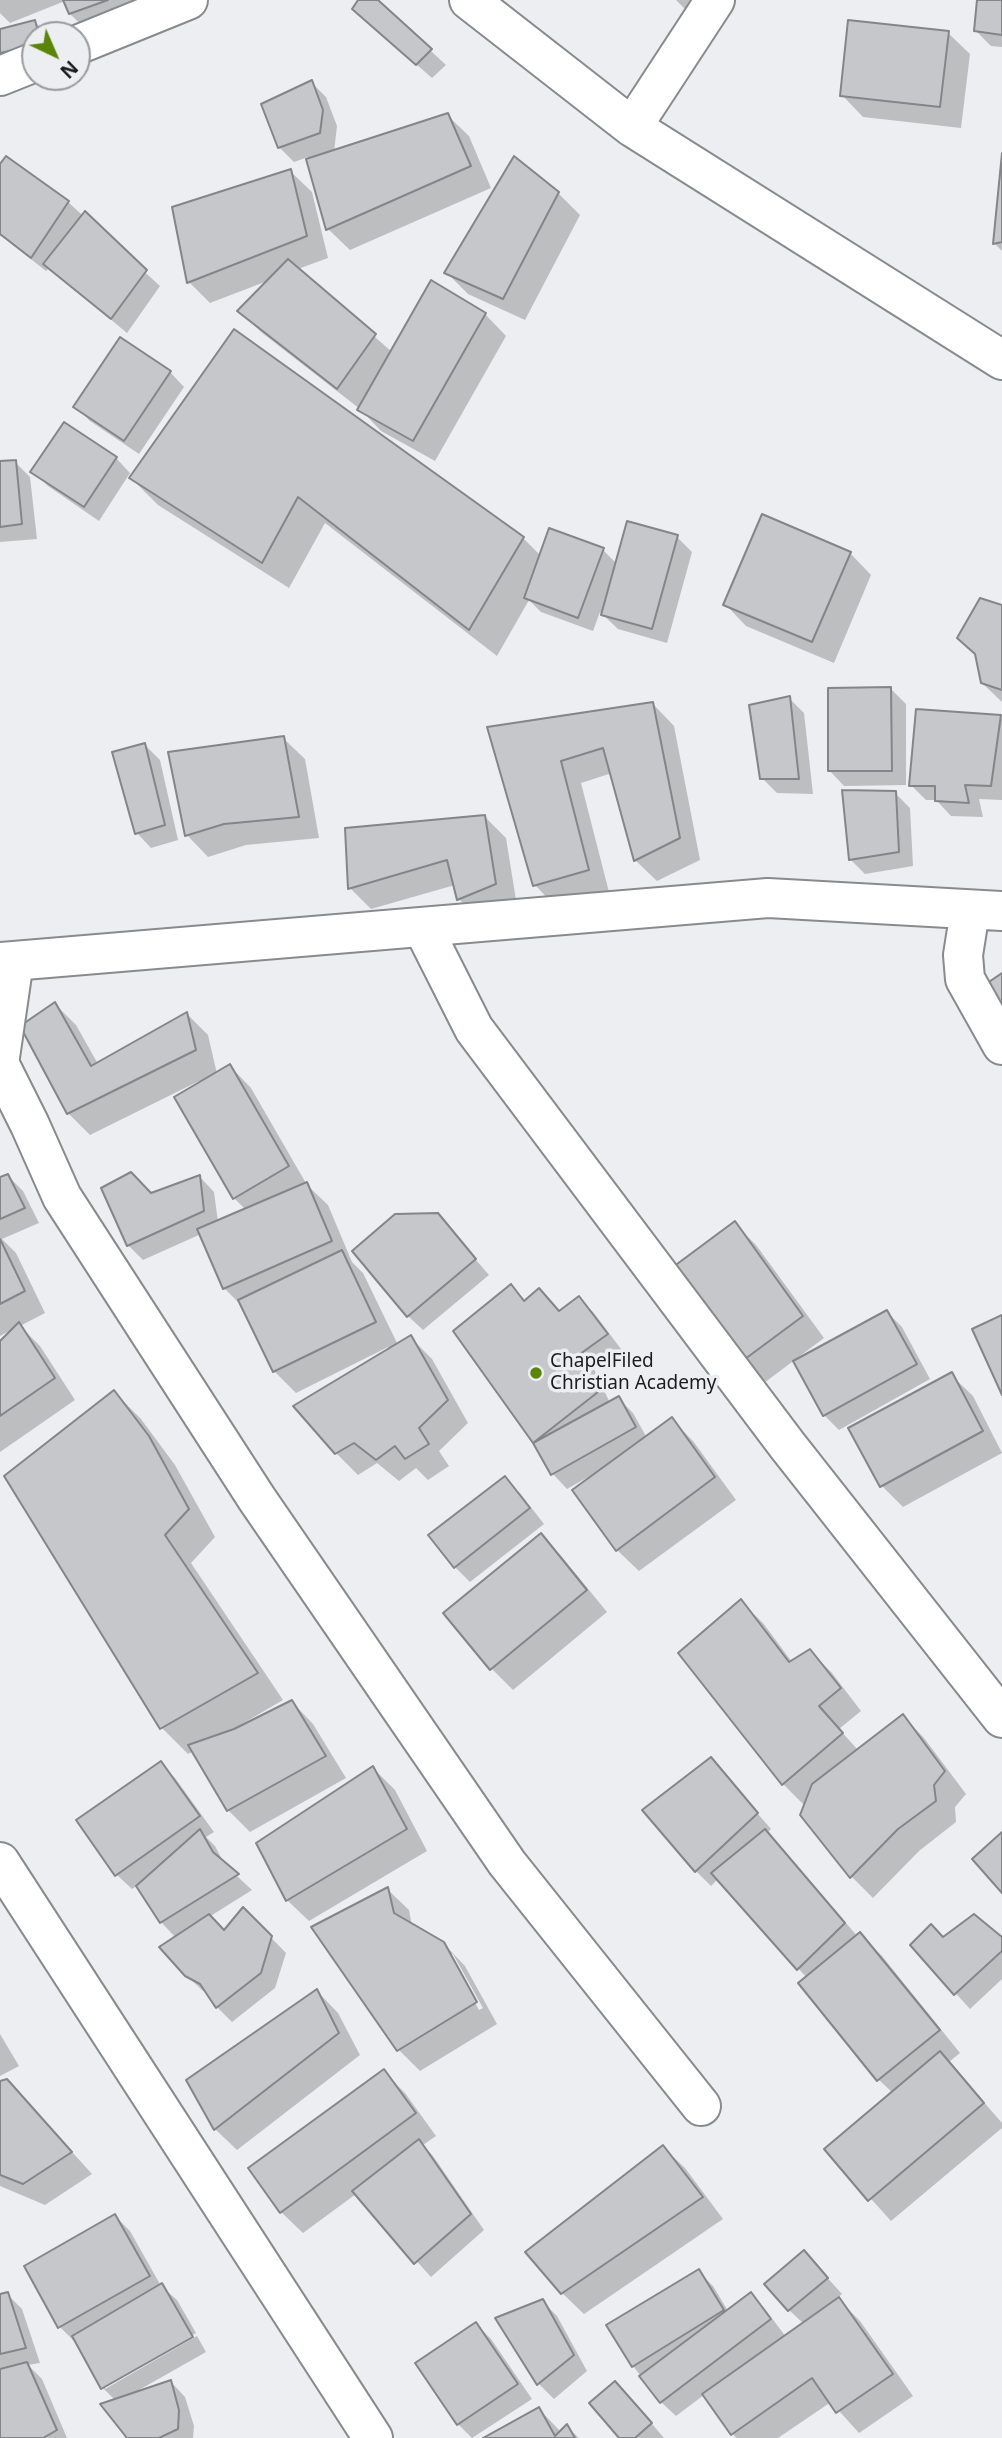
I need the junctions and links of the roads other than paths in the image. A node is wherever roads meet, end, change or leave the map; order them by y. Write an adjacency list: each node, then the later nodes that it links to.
1 (188, 0): 4 (street)
2 (469, 0): 7 (street)
3 (715, 0): 7 (street)
4 (91, 39)
5 (21, 68): 6 (street)
6 (0, 76)
7 (632, 127): 8 (street)
8 (1002, 360)
9 (986, 911): 10 (street); 12 (street)
10 (423, 928): 11 (street); 15 (street)
11 (7, 962): 13 (street)
12 (1002, 1045)
13 (0, 1058)
14 (0, 1065): 17 (street)
15 (1002, 1718)
16 (0, 1862): 18 (street)
17 (701, 2106)
18 (373, 2438)

